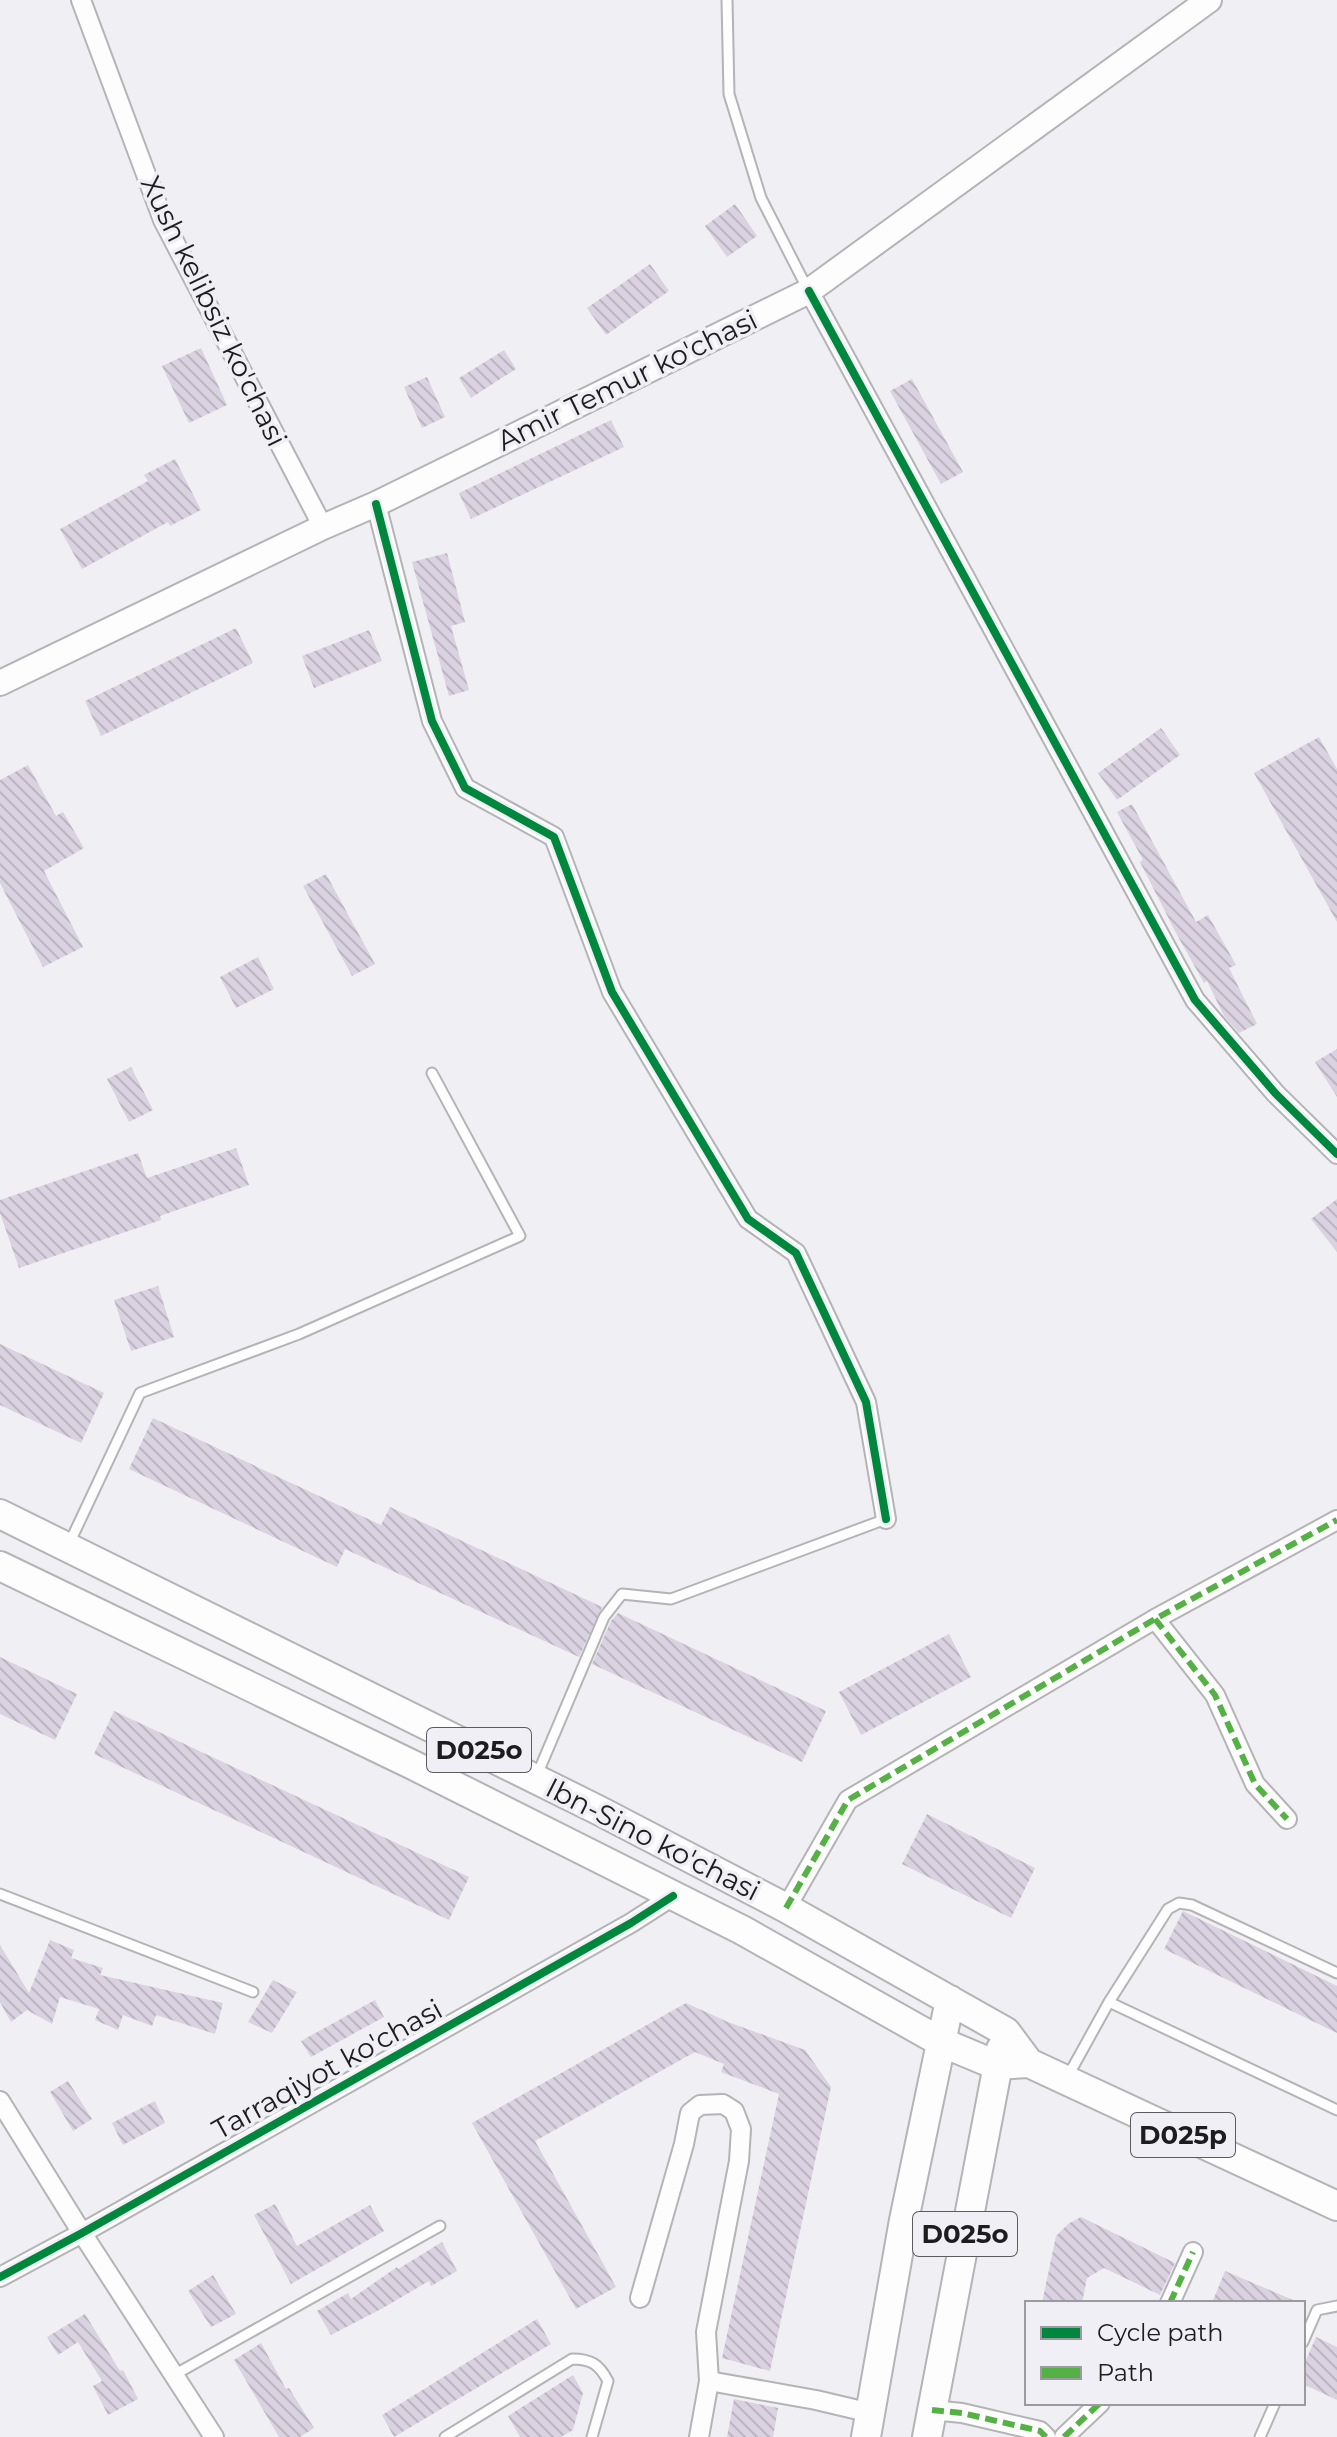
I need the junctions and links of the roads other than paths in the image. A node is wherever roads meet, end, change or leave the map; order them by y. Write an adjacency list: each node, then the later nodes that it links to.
1 (81, 0): 6 (street, Xush kelibsiz ko'chasi)
2 (727, 0): 4 (lane)
3 (1209, 0): 4 (main road, Amir Temur ko'chasi)
4 (809, 291): 5 (main road, Amir Temur ko'chasi); 9 (street)
5 (376, 504): 6 (main road, Amir Temur ko'chasi); 11 (street)
6 (323, 527): 7 (main road, Amir Temur ko'chasi)
7 (0, 683)
8 (432, 1073): 13 (lane)
9 (1337, 1154)
10 (0, 1514): 13 (main road, Ibn-Sino ko'chasi / D025o)
11 (886, 1519): 16 (lane)
12 (1337, 1520): 15 (street)
13 (67, 1547): 16 (main road, Ibn-Sino ko'chasi / D025o)
14 (0, 1566): 19 (main road, Ibn-Sino ko'chasi / D025o)
15 (1155, 1619): 17 (street); 20 (street)
16 (536, 1779): 20 (main road, Ibn-Sino ko'chasi / D025o)
17 (1287, 1819)
18 (0, 1894): 22 (lane)
19 (673, 1896): 26 (main road, Ibn-Sino ko'chasi / D025o); 34 (street, Tarraqiyot ko'chasi)
20 (786, 1908): 23 (main road, Ibn-Sino ko'chasi / D025o)
21 (1337, 1973): 24 (lane)
22 (253, 1992)
23 (950, 2000): 25 (main road, Ibn-Sino ko'chasi / D025p); 26 (main road)
24 (1109, 2002): 29 (lane); 31 (lane)
25 (1006, 2032): 27 (main road, Ibn-Sino ko'chasi / D025p); 28 (main road, D025o)
26 (941, 2042): 28 (main road, Ibn-Sino ko'chasi / D025p); 46 (main road)
27 (1029, 2063): 28 (main road, Ibn-Sino ko'chasi / D025p); 29 (main road, Ibn-Sino ko'chasi / D025p)
28 (996, 2065): 45 (main road, D025o)
29 (1065, 2080): 32 (main road, Ibn-Sino ko'chasi / D025p)
30 (0, 2101): 34 (street)
31 (1337, 2110)
32 (1337, 2206)
33 (440, 2226): 41 (lane)
34 (82, 2233): 36 (street, Tarraqiyot ko'chasi); 41 (street)
35 (1193, 2252): 38 (street)
36 (0, 2277)
37 (640, 2298): 42 (street)
38 (1171, 2301)
39 (1337, 2306): 40 (lane)
40 (1305, 2337)
41 (174, 2375): 47 (street)
42 (709, 2381): 46 (street); 50 (street)
43 (1098, 2405): 52 (street)
44 (1274, 2405): 53 (lane)
45 (930, 2423): 51 (street)
46 (868, 2425)
47 (214, 2437)
48 (445, 2437): 49 (lane)
49 (592, 2437)
50 (699, 2437)
51 (1046, 2437)
52 (1064, 2437)
53 (1260, 2437)

